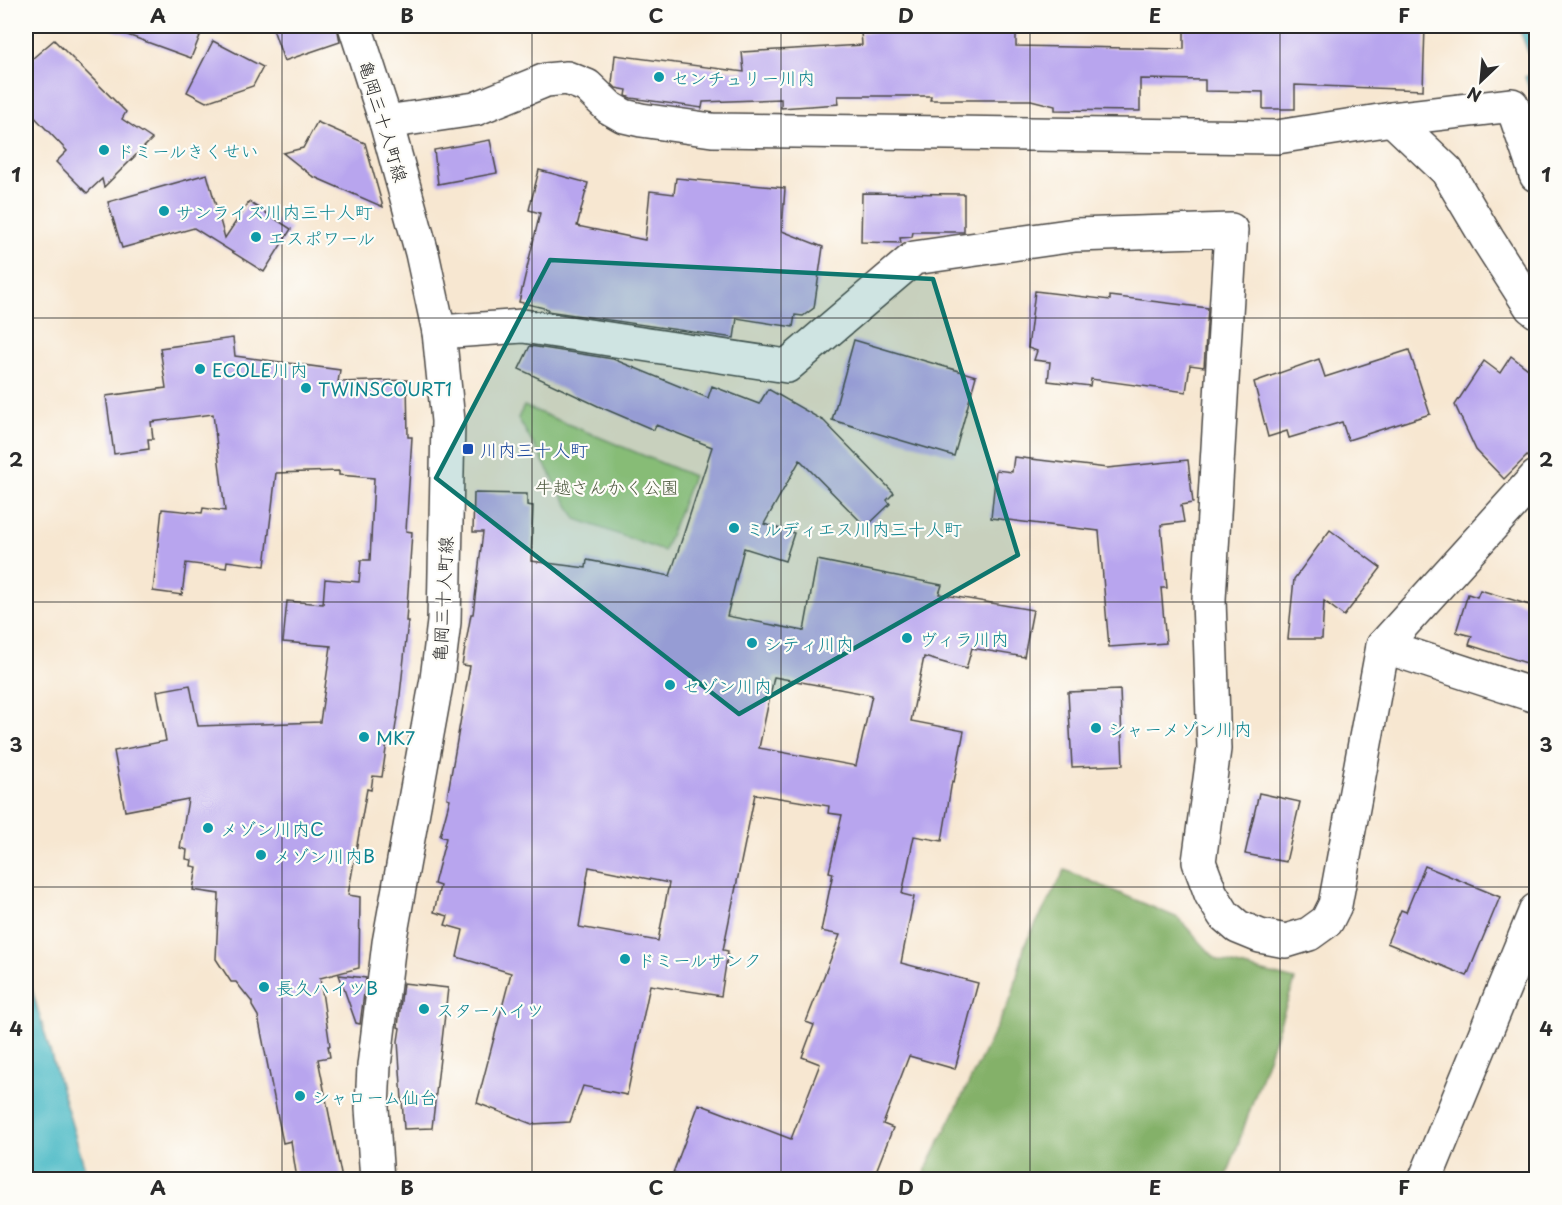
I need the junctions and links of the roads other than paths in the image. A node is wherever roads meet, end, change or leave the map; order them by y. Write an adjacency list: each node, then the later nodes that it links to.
1 (355, 26): 3 (street, 亀岡三十人町線)
2 (1392, 119): 3 (street); 4 (street); 5 (street)
3 (386, 122): 6 (street, 亀岡三十人町線)
4 (1536, 175)
5 (1536, 311)
6 (439, 332): 8 (street); 11 (street, 亀岡三十人町線)
7 (1536, 477): 8 (street)
8 (1383, 646): 9 (street)
9 (1536, 696)
10 (1533, 930): 12 (street)
11 (377, 1179)
12 (1425, 1179)

